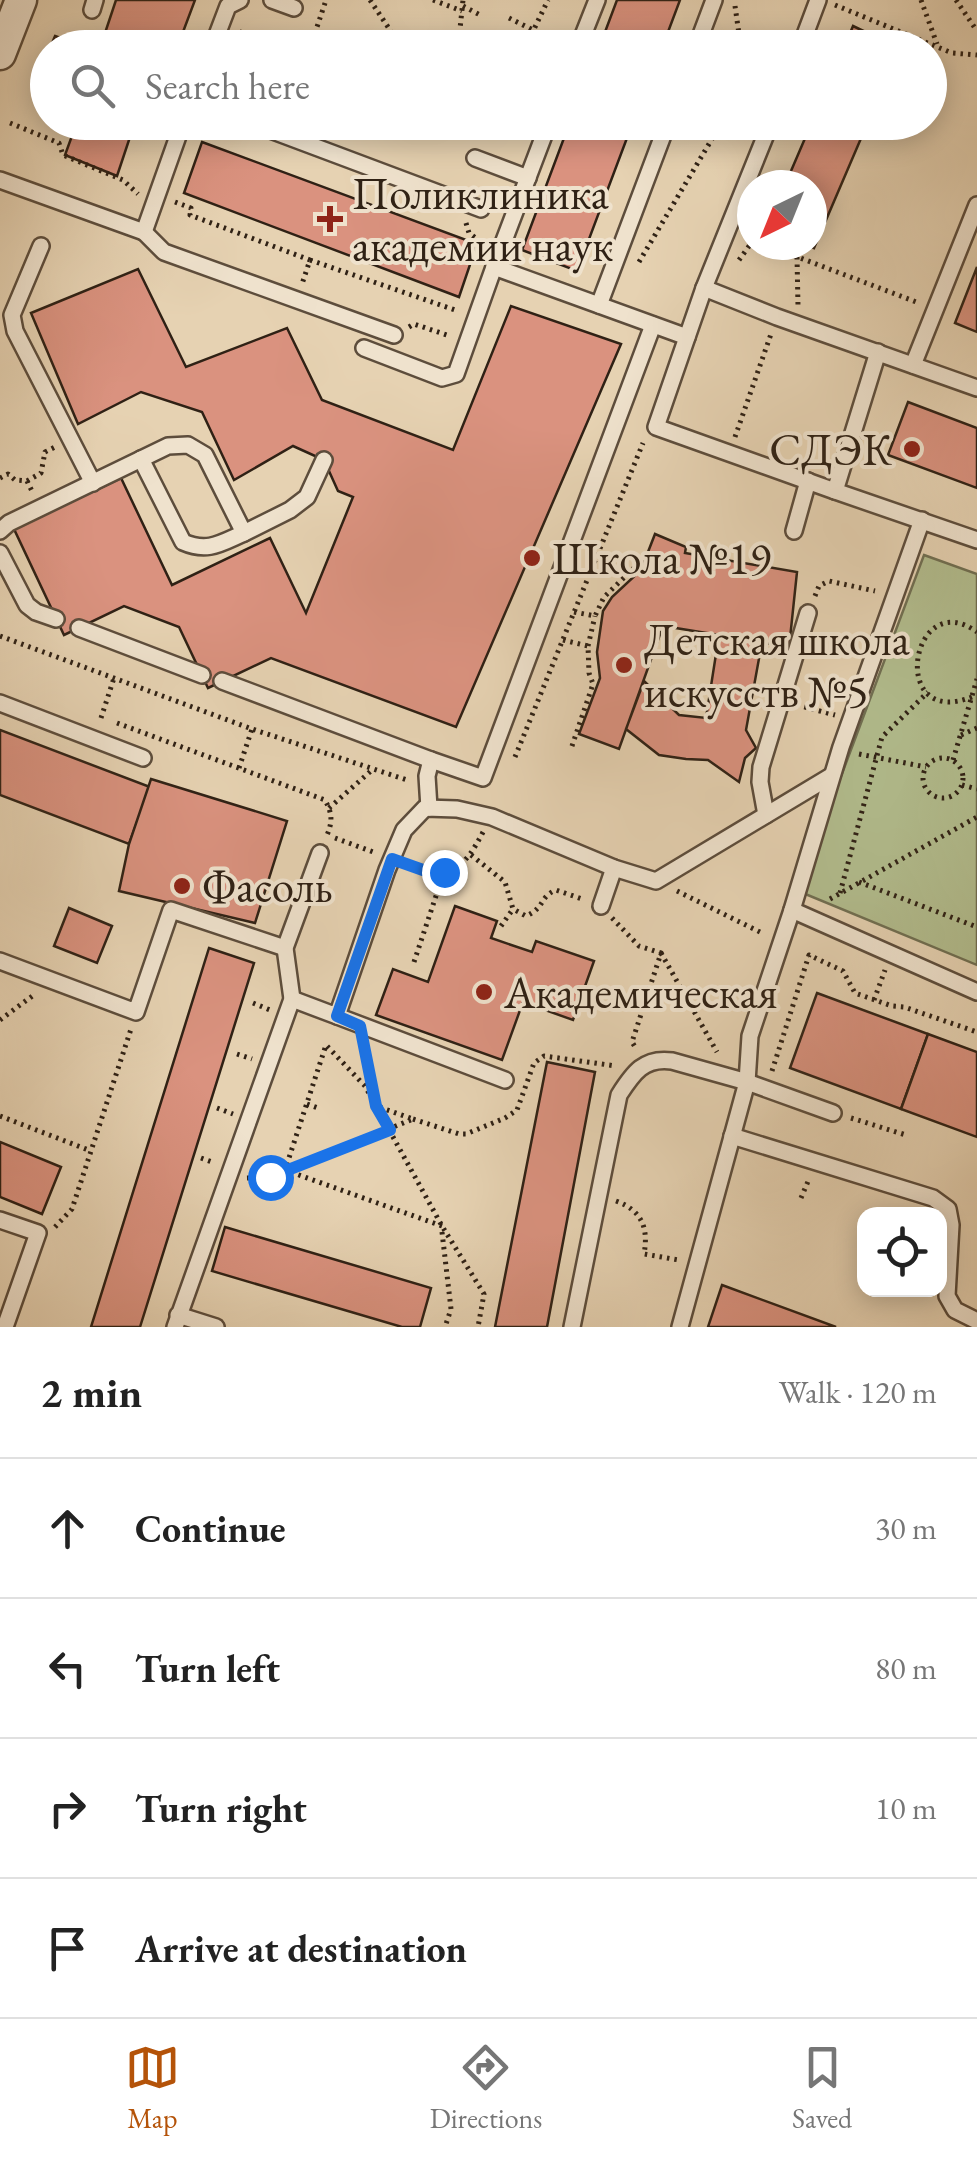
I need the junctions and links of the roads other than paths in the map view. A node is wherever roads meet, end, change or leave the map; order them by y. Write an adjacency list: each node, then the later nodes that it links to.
1 (20, 0): 12 (street)
2 (240, 0): 8 (lane)
3 (272, 0): 7 (lane)
4 (596, 0): 9 (lane)
5 (714, 0): 10 (lane)
6 (821, 0): 11 (lane)
7 (294, 8)
8 (219, 30)
9 (585, 30)
10 (703, 30)
11 (808, 30)
12 (0, 54)
13 (177, 140): 23 (lane)
14 (296, 140): 22 (lane)
15 (542, 140): 19 (lane)
16 (662, 140): 27 (lane)
17 (763, 140): 26 (lane)
18 (471, 151): 19 (lane)
19 (528, 178): 25 (lane)
20 (0, 180): 23 (lane)
21 (977, 204): 33 (lane)
22 (481, 210)
23 (144, 232): 29 (lane)
24 (41, 246): 38 (lane)
25 (494, 266): 27 (lane); 31 (lane)
26 (704, 288): 30 (lane); 32 (lane)
27 (605, 308): 28 (lane)
28 (653, 325): 30 (lane); 53 (lane)
29 (394, 335)
30 (687, 337): 37 (lane)
31 (364, 348)
32 (878, 352): 33 (lane); 39 (lane)
33 (913, 365): 34 (lane)
34 (977, 388)
35 (141, 459): 38 (lane); 43 (lane); 43 (lane)
36 (324, 460): 43 (lane)
37 (808, 481): 39 (lane); 42 (lane)
38 (93, 483): 41 (lane)
39 (835, 491): 40 (lane)
40 (922, 520): 44 (lane); 54 (lane)
41 (0, 530)
42 (794, 531)
43 (244, 533)
44 (977, 540)
45 (0, 553): 47 (lane)
46 (808, 613): 56 (lane)
47 (56, 619)
48 (79, 628): 49 (lane)
49 (202, 675)
50 (222, 681): 53 (lane)
51 (0, 703): 52 (lane)
52 (142, 758)
53 (431, 760): 55 (lane)
54 (831, 776): 56 (lane); 60 (lane)
55 (429, 808): 58 (lane); 65 (lane)
56 (766, 815): 58 (lane)
57 (320, 853): 61 (lane)
58 (614, 868): 59 (lane)
59 (601, 906)
60 (792, 910): 63 (lane); 67 (lane)
61 (284, 948): 62 (lane); 64 (lane)
62 (0, 960)
63 (977, 992)
64 (292, 999): 65 (lane); 71 (lane)
65 (337, 1016): 66 (lane)
66 (506, 1080)
67 (746, 1082): 68 (lane); 69 (lane); 75 (lane)
68 (840, 1115)
69 (732, 1136): 72 (lane); 76 (lane)
70 (0, 1220): 73 (lane)
71 (176, 1321): 74 (lane)
72 (977, 1321)
73 (5, 1327)
74 (216, 1327)
75 (572, 1327)
76 (680, 1327)

